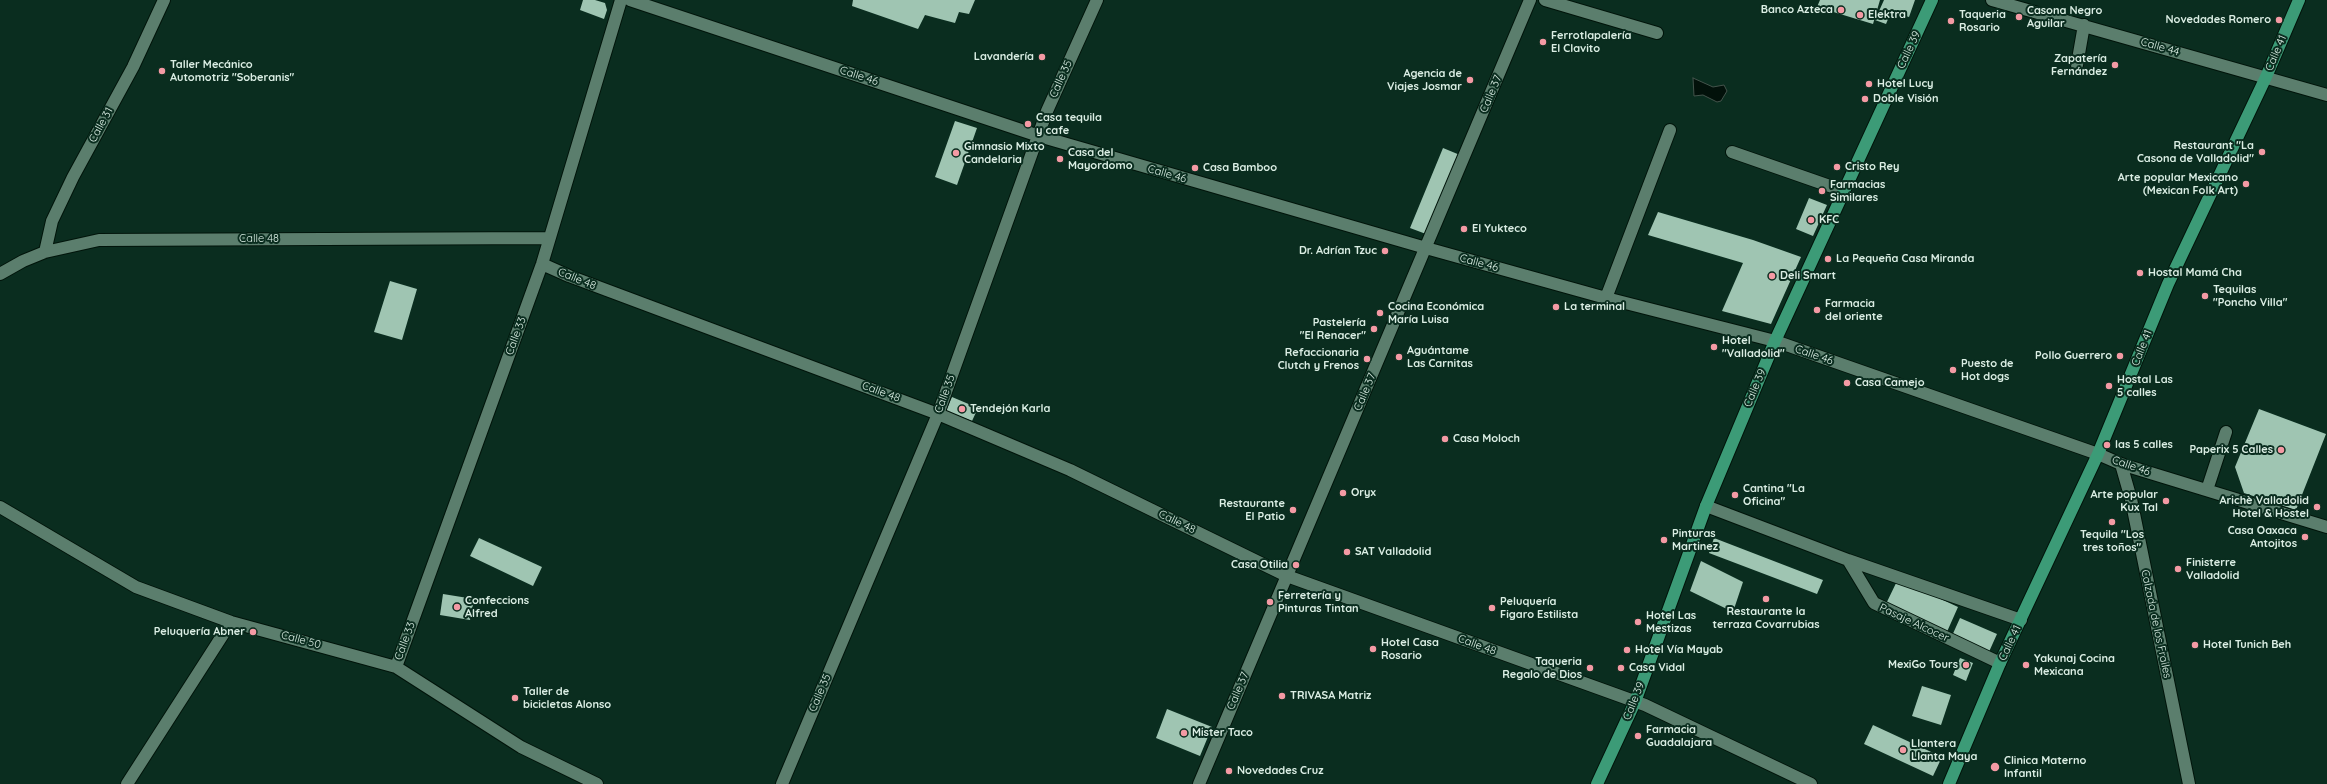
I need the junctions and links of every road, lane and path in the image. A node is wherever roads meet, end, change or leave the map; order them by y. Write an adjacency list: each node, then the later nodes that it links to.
1 (164, 0): 21 (street, Calle 31)
2 (621, 0): 19 (street, Calle 33)
3 (630, 0): 16 (street, Calle 46)
4 (1096, 0): 16 (street, Calle 35)
5 (1530, 0): 20 (street, Calle 37)
6 (1545, 0): 11 (street)
7 (1932, 0): 18 (main road, Calle 39)
8 (1992, 0): 10 (street, Calle 44)
9 (2299, 0): 13 (main road, Calle 41)
10 (2084, 25): 12 (street); 13 (street, Calle 44)
11 (1657, 33)
12 (2077, 65)
13 (2266, 77): 14 (street, Calle 44); 28 (main road, Calle 41)
14 (2327, 95)
15 (1670, 130): 24 (street)
16 (1039, 136): 20 (street, Calle 46); 26 (street, Calle 35)
17 (1732, 152): 18 (street)
18 (1844, 191): 25 (main road, Calle 39)
19 (549, 238): 21 (street, Calle 48); 22 (street, Calle 33)
20 (1426, 248): 24 (street, Calle 46); 35 (street, Calle 37)
21 (45, 252): 23 (street, Calle 48)
22 (542, 264): 26 (street, Calle 48); 39 (street, Calle 33)
23 (0, 274)
24 (1606, 298): 25 (street, Calle 46)
25 (1775, 341): 28 (street, Calle 46); 31 (main road, Calle 39)
26 (938, 414): 35 (street, Calle 48); 43 (street, Calle 35)
27 (2226, 432): 30 (street)
28 (2098, 454): 29 (street, Calle 46); 36 (main road, Calle 41)
29 (2121, 464): 30 (street, Calle 46); 48 (street, Calzada de los Frailes)
30 (2207, 490): 33 (street, Calle 46)
31 (1706, 506): 34 (street); 40 (main road, Calle 39)
32 (0, 508): 37 (street, Calle 50)
33 (2327, 527)
34 (1848, 560): 36 (street); 38 (street, Pasaje Alcocer)
35 (1287, 576): 40 (street, Calle 48); 44 (street, Calle 37)
36 (2021, 620): 38 (main road, Calle 41)
37 (231, 622): 39 (street, Calle 50); 41 (street)
38 (2000, 663): 47 (main road, Calle 41)
39 (396, 667): 42 (street, Calle 50)
40 (1635, 702): 45 (main road, Calle 39); 46 (street, Calle 48)
41 (127, 784)
42 (597, 784)
43 (782, 784)
44 (1199, 784)
45 (1597, 784)
46 (1810, 784)
47 (1949, 784)
48 (2189, 784)

